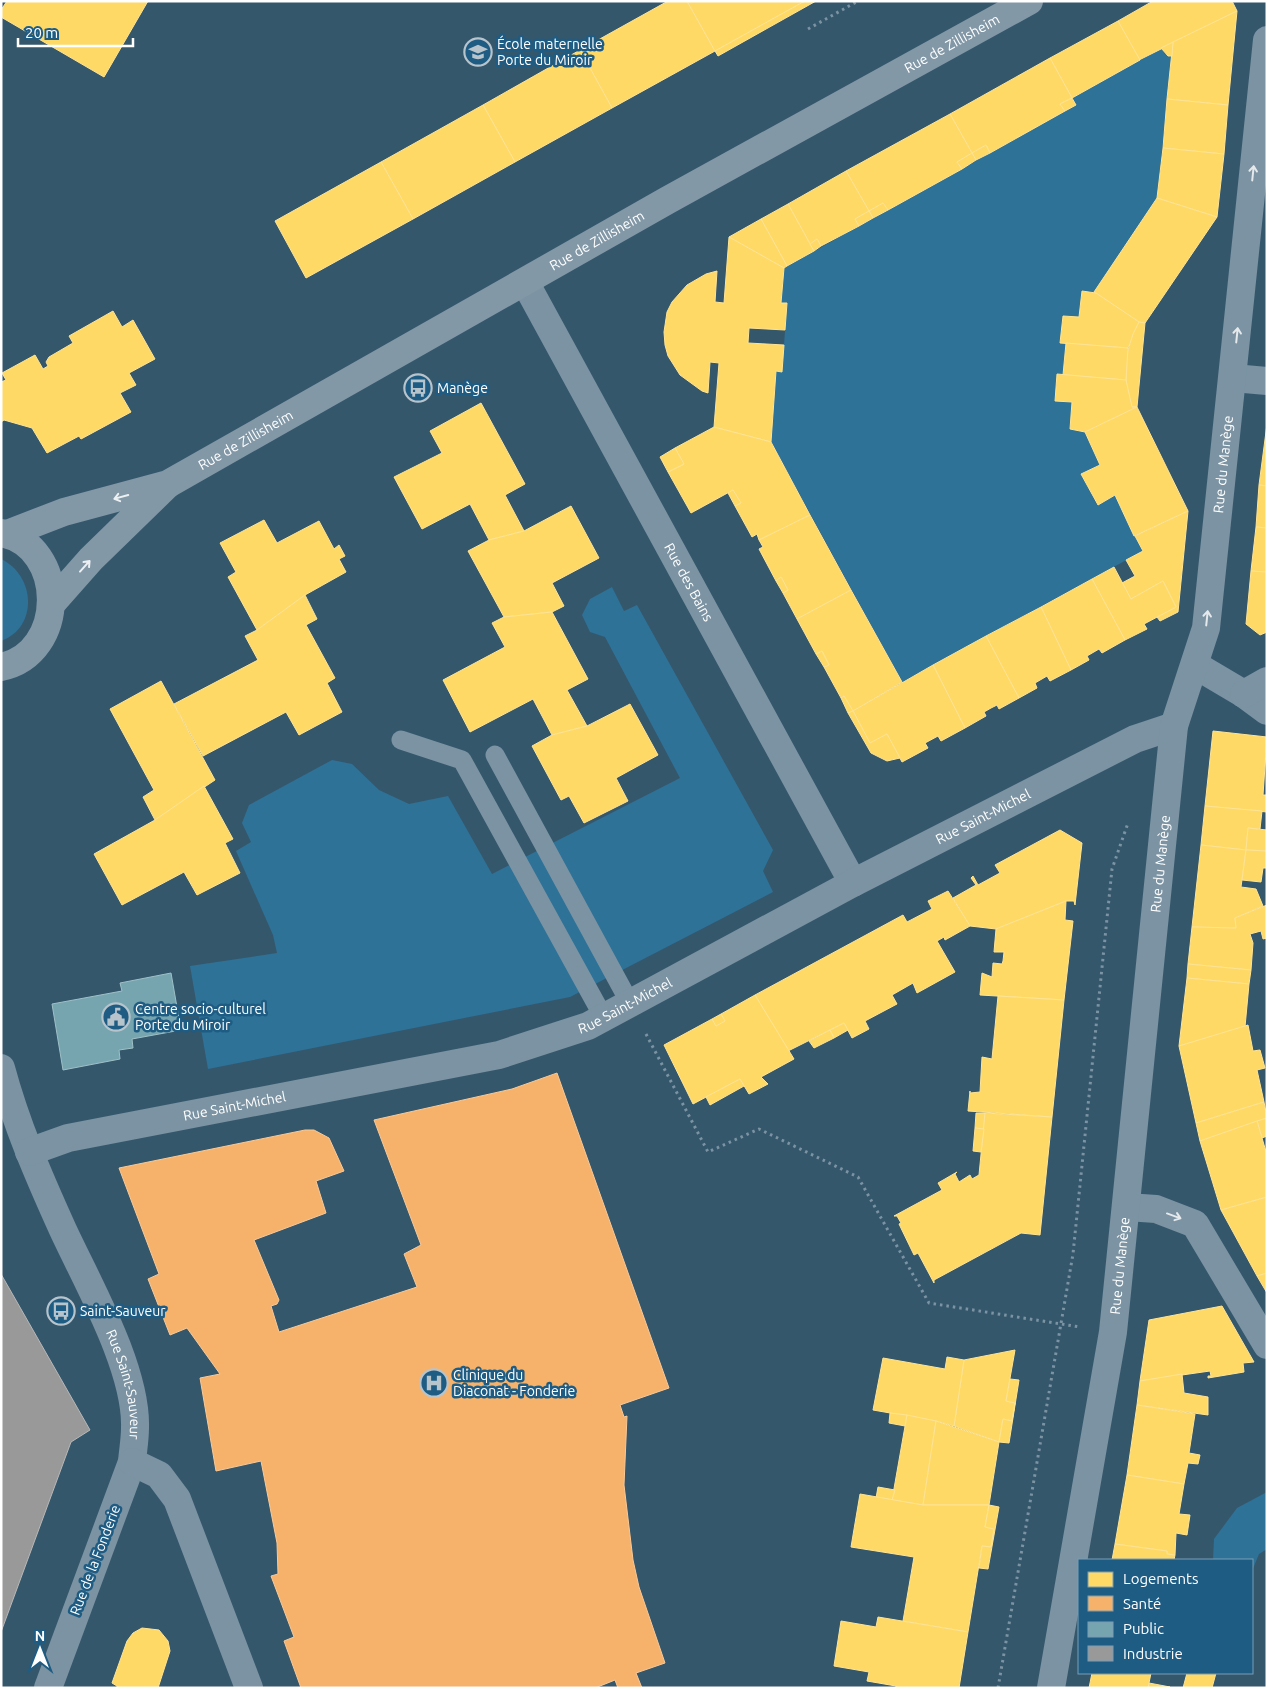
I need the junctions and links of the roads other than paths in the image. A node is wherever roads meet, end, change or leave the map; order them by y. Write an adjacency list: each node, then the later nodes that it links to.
1 (1029, 1): 3 (street, Rue de Zillisheim)
2 (1267, 40): 4 (street, Rue du Manège, one-way to 2)
3 (525, 282): 6 (street, Rue de Zillisheim); 16 (street, Rue des Bains)
4 (1233, 378): 5 (street); 9 (street, Rue du Manège, one-way to 4)
5 (1267, 381)
6 (168, 484): 7 (street, Rue de Zillisheim, one-way to 7); 8 (street, Rue de Zillisheim, one-way to 6)
7 (4, 534): 8 (street)
8 (53, 602): 10 (street)
9 (1195, 665): 11 (street); 13 (street, Rue du Manège)
10 (1, 667)
11 (1255, 688): 12 (street)
12 (1267, 711)
13 (1174, 726): 16 (street, Rue Saint-Michel); 21 (street, Rue du Manège)
14 (401, 740): 18 (lane)
15 (495, 755): 17 (lane)
16 (853, 883): 17 (street, Rue Saint-Michel)
17 (631, 1005): 18 (street, Rue Saint-Michel)
18 (604, 1018): 20 (street, Rue Saint-Michel)
19 (1, 1068): 20 (street, Rue Saint-Sauveur)
20 (29, 1152): 23 (street, Rue Saint-Sauveur)
21 (1127, 1207): 22 (street, one-way to 22); 26 (street, Rue du Manège)
22 (1267, 1345)
23 (132, 1462): 24 (street, Rue de la Fonderie); 25 (street)
24 (48, 1688)
25 (249, 1688)
26 (1051, 1688)

